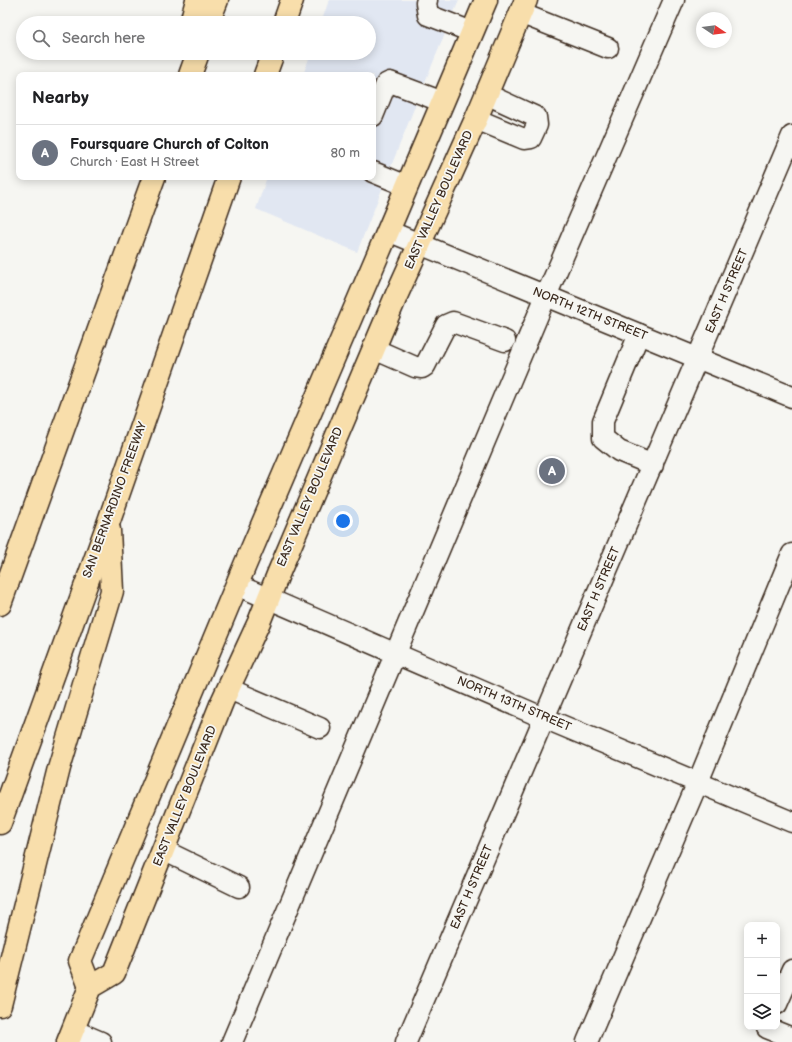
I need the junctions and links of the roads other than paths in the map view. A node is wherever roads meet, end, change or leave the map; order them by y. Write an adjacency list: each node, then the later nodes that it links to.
1 (197, 0): 8 (main road)
2 (217, 0): 9 (main road)
3 (292, 0): 10 (main road)
4 (427, 0): 11 (street)
5 (486, 0): 11 (main road)
6 (674, 0): 32 (street)
7 (523, 7): 12 (street); 19 (main road, EAST VALLEY BOULEVARD)
8 (193, 16)
9 (211, 16)
10 (286, 16)
11 (472, 32): 20 (main road)
12 (608, 48)
13 (180, 60): 16 (main road)
14 (195, 60): 17 (main road)
15 (270, 60): 18 (main road)
16 (177, 72)
17 (191, 72)
18 (266, 72)
19 (486, 94): 22 (main road, EAST VALLEY BOULEVARD); 22 (street)
20 (443, 102): 21 (street); 28 (main road)
21 (376, 109)
22 (476, 119): 30 (main road, EAST VALLEY BOULEVARD)
23 (792, 136): 36 (street, EAST H STREET)
24 (376, 173): 28 (street)
25 (146, 180): 31 (main road)
26 (153, 180): 31 (main road)
27 (229, 180): 39 (main road, SAN BERNARDINO FREEWAY)
28 (407, 186): 29 (main road)
29 (388, 231): 30 (street, NORTH 12TH STREET); 41 (main road)
30 (418, 245): 32 (street, NORTH 12TH STREET); 35 (main road, EAST VALLEY BOULEVARD)
31 (124, 261): 43 (main road)
32 (546, 296): 33 (street, NORTH 12TH STREET); 44 (street)
33 (639, 334): 36 (street, NORTH 12TH STREET); 38 (street)
34 (505, 341): 35 (street)
35 (374, 349): 42 (main road, EAST VALLEY BOULEVARD)
36 (699, 358): 37 (street, NORTH 12TH STREET); 38 (street, EAST H STREET)
37 (792, 397)
38 (653, 465): 46 (street, EAST H STREET)
39 (109, 520): 50 (main road, SAN BERNARDINO FREEWAY); 56 (main road)
40 (792, 554): 48 (street)
41 (237, 585): 42 (street, NORTH 13TH STREET); 54 (main road)
42 (268, 598): 44 (street, NORTH 13TH STREET); 45 (main road, EAST VALLEY BOULEVARD)
43 (0, 604)
44 (396, 653): 46 (street, NORTH 13TH STREET); 61 (street)
45 (228, 689): 47 (street); 51 (main road, EAST VALLEY BOULEVARD)
46 (544, 718): 48 (street, NORTH 13TH STREET); 62 (street, EAST H STREET)
47 (320, 728)
48 (698, 782): 49 (street, NORTH 13TH STREET); 63 (street)
49 (792, 822)
50 (0, 823)
51 (163, 850): 52 (street); 54 (main road, EAST VALLEY BOULEVARD)
52 (239, 887)
53 (792, 970): 55 (street)
54 (90, 988): 58 (main road)
55 (780, 997)
56 (0, 1005)
57 (765, 1032): 59 (street)
58 (70, 1036): 60 (street)
59 (792, 1038)
60 (101, 1042)
61 (232, 1042)
62 (406, 1042)
63 (587, 1042)

